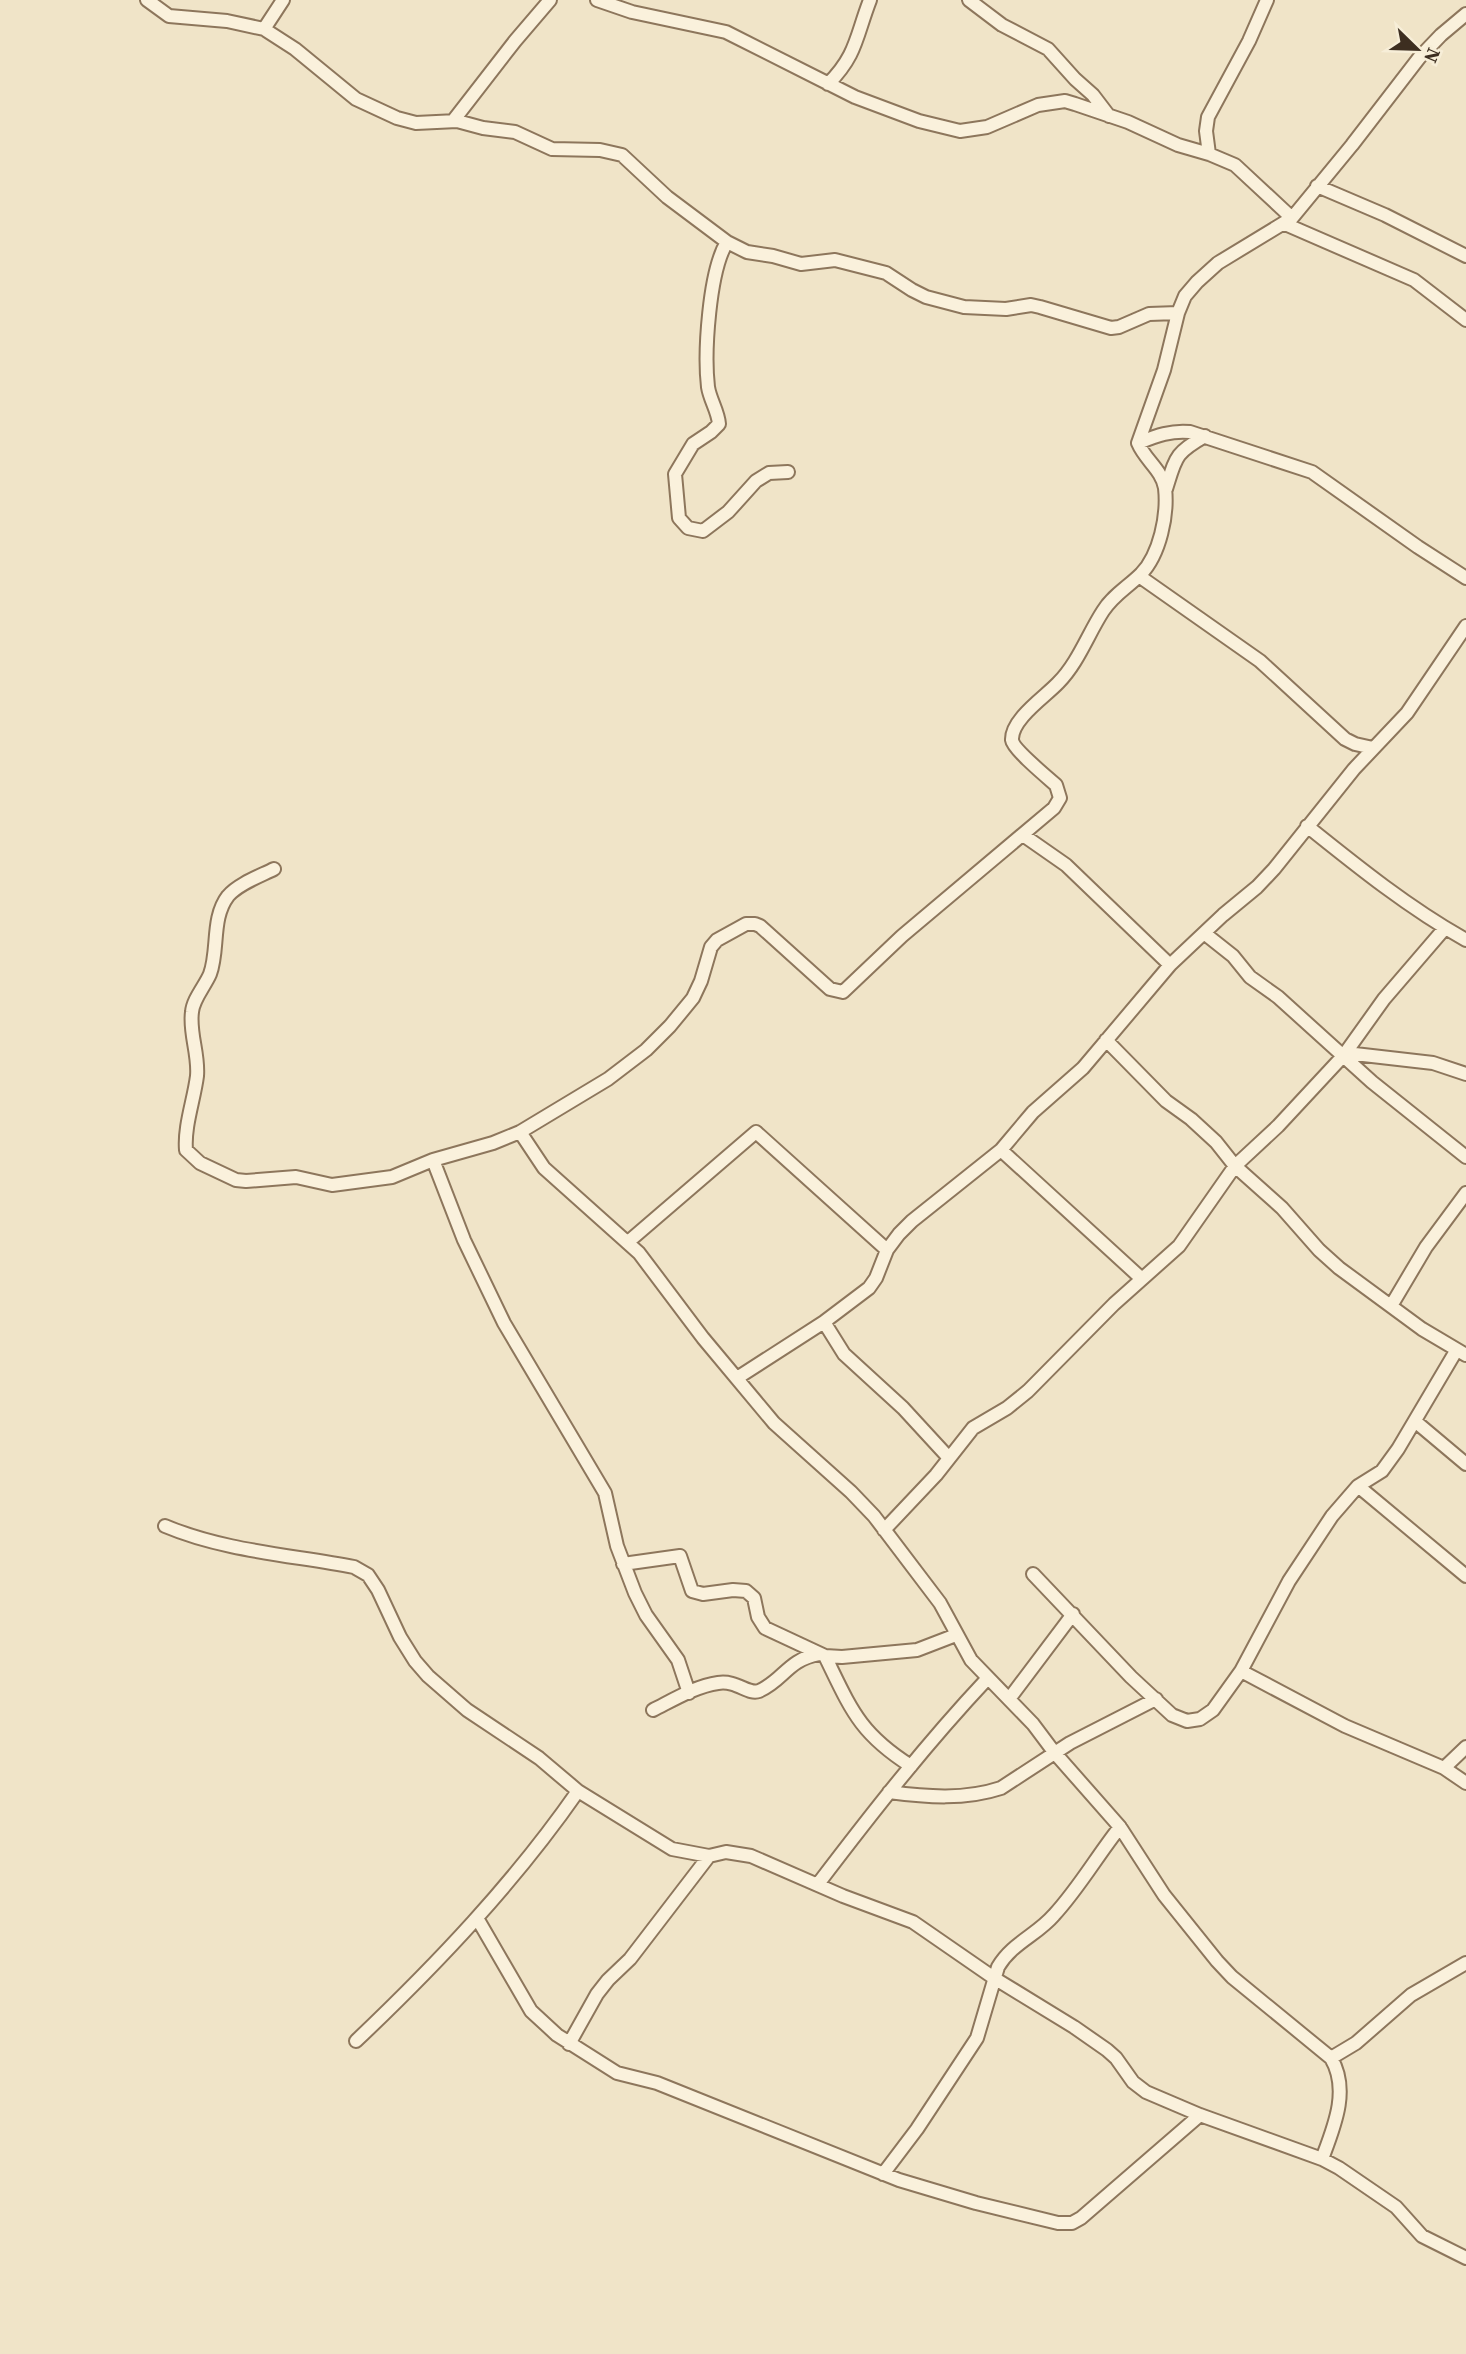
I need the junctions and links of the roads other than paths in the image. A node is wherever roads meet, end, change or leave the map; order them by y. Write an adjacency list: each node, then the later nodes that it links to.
1 (147, 0): 9 (street)
2 (283, 0): 9 (street)
3 (550, 0): 12 (street)
4 (597, 0): 10 (street)
5 (870, 0): 10 (street)
6 (969, 0): 11 (street)
7 (1268, 0): 13 (street)
8 (1466, 14): 14 (street)
9 (264, 29): 12 (street)
10 (828, 84): 11 (street)
11 (1109, 117): 13 (street)
12 (453, 121): 16 (street)
13 (1209, 154): 15 (street)
14 (1317, 186): 15 (street); 17 (street)
15 (1288, 221): 18 (street); 19 (street)
16 (727, 242): 18 (street); 22 (street)
17 (1466, 256)
18 (1178, 313): 21 (street)
19 (1466, 320)
20 (1205, 436): 21 (street); 23 (street); 25 (street)
21 (1138, 443): 23 (street)
22 (788, 471)
23 (1165, 490): 24 (street)
24 (1139, 576): 27 (street); 29 (street)
25 (1466, 578)
26 (1466, 626): 27 (street)
27 (1373, 748): 28 (street)
28 (1307, 826): 31 (street); 32 (street)
29 (1023, 835): 34 (street); 38 (street)
30 (274, 869): 41 (street)
31 (1445, 928): 33 (street); 36 (street)
32 (1204, 933): 34 (street); 36 (street)
33 (1466, 940)
34 (1170, 965): 35 (street)
35 (1106, 1040): 39 (street); 42 (street)
36 (1345, 1054): 37 (street); 40 (street); 42 (street)
37 (1466, 1074)
38 (520, 1132): 41 (street); 44 (street)
39 (1001, 1150): 45 (street); 46 (street)
40 (1466, 1157)
41 (433, 1160): 57 (street)
42 (1236, 1166): 46 (street); 47 (street)
43 (1466, 1193): 47 (street)
44 (628, 1242): 45 (street); 50 (street)
45 (887, 1250): 48 (street)
46 (1142, 1279): 52 (street)
47 (1391, 1306): 49 (street)
48 (824, 1322): 50 (street); 52 (street)
49 (1461, 1353): 51 (street)
50 (737, 1378): 56 (street)
51 (1416, 1422): 53 (street); 54 (street)
52 (949, 1458): 56 (street)
53 (1466, 1464)
54 (1358, 1486): 59 (street); 63 (street)
55 (165, 1526): 74 (street)
56 (884, 1530): 61 (street)
57 (623, 1564): 62 (street); 65 (street)
58 (1033, 1574): 60 (street)
59 (1466, 1576)
60 (1073, 1614): 66 (street); 67 (street)
61 (956, 1635): 62 (street); 64 (street)
62 (822, 1655): 65 (street); 71 (street)
63 (1241, 1671): 67 (street); 72 (street)
64 (987, 1679): 66 (street); 71 (street)
65 (690, 1693): 68 (street)
66 (1009, 1699): 70 (street)
67 (1156, 1699): 70 (street)
68 (653, 1710)
69 (1466, 1747): 72 (street)
70 (1054, 1752): 75 (street); 76 (street)
71 (911, 1766): 75 (street)
72 (1444, 1768): 73 (street)
73 (1466, 1783)
74 (578, 1791): 77 (street); 79 (street)
75 (889, 1793): 78 (street)
76 (1120, 1827): 81 (street); 84 (street)
77 (709, 1856): 78 (street); 83 (street)
78 (818, 1884): 81 (street)
79 (477, 1918): 82 (street); 83 (street)
80 (1466, 1963): 84 (street)
81 (994, 1978): 85 (street); 87 (street)
82 (356, 2041)
83 (569, 2044): 87 (street)
84 (1331, 2058): 86 (street)
85 (1200, 2115): 86 (street); 87 (street)
86 (1322, 2159): 88 (street)
87 (883, 2174)
88 (1466, 2258)

